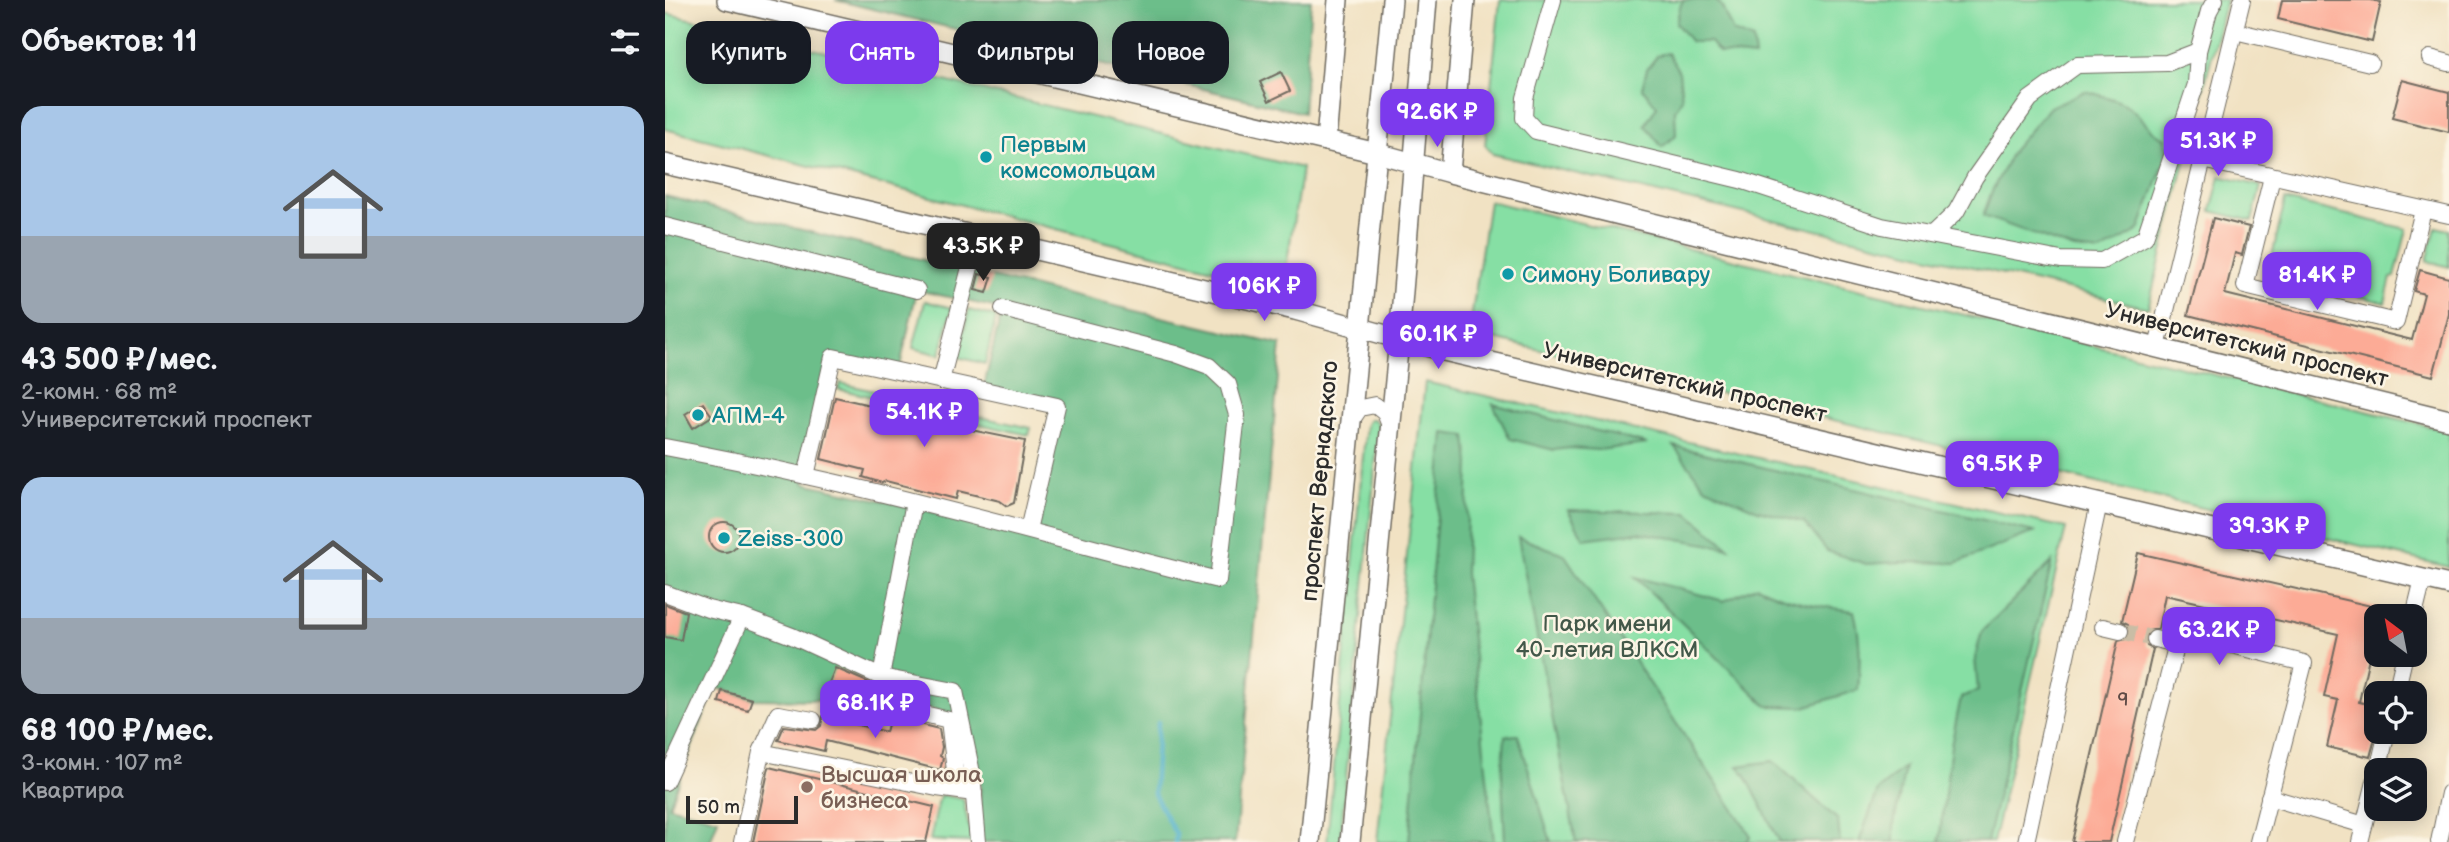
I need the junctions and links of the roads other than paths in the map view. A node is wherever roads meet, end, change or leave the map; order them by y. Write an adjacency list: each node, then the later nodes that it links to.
1 (727, 0): 15 (main road, Университетский проспект)
2 (1339, 0): 15 (main road)
3 (1392, 0): 16 (main road, проспект Вернадского)
4 (1427, 0): 19 (main road)
5 (1449, 0): 9 (main road)
6 (1553, 0): 25 (street)
7 (2215, 0): 11 (street)
8 (2242, 0): 10 (street)
9 (1464, 10): 20 (main road)
10 (2235, 30): 13 (street); 17 (street)
11 (2198, 51): 25 (street); 25 (street)
12 (2430, 58): 14 (street)
13 (2370, 63)
14 (2449, 63)
15 (1326, 141): 16 (main road, Университетский проспект)
16 (1377, 153): 19 (main road, Университетский проспект); 29 (main road, проспект Вернадского)
17 (2203, 160): 21 (street); 31 (street)
18 (665, 163): 26 (main road, Университетский проспект)
19 (1415, 164): 20 (main road, Университетский проспект); 30 (main road)
20 (1450, 173): 31 (main road, Университетский проспект)
21 (2272, 177): 22 (street); 22 (street)
22 (2424, 210): 23 (street)
23 (2449, 215)
24 (665, 226): 27 (street)
25 (1932, 235)
26 (978, 236): 29 (main road, Университетский проспект); 32 (street)
27 (917, 290)
28 (1003, 309): 40 (street)
29 (1358, 328): 30 (main road, Университетский проспект); 34 (main road, проспект Вернадского)
30 (1399, 340): 35 (main road); 39 (main road, Университетский проспект)
31 (2157, 347): 33 (main road, Университетский проспект)
32 (941, 381): 37 (street); 40 (street)
33 (2449, 417)
34 (1349, 425): 35 (street); 61 (main road, проспект Вернадского)
35 (1391, 428): 62 (main road)
36 (665, 447): 37 (street)
37 (806, 476): 38 (street)
38 (913, 502): 40 (street); 50 (street)
39 (2099, 502): 41 (main road, Университетский проспект); 63 (street)
40 (1028, 530)
41 (2423, 579): 42 (main road, Университетский проспект); 44 (street)
42 (2449, 585)
43 (665, 593): 45 (street)
44 (2417, 604)
45 (742, 617): 50 (street); 53 (street)
46 (2103, 627): 47 (street)
47 (2120, 631)
48 (2155, 639): 49 (street)
49 (2176, 644): 56 (street); 64 (street)
50 (881, 677): 54 (street); 54 (street)
51 (813, 720): 52 (street)
52 (761, 752): 54 (street); 59 (street)
53 (665, 782)
54 (974, 793): 60 (street)
55 (2449, 793): 67 (street)
56 (2269, 797): 58 (street); 65 (street)
57 (2365, 821): 58 (street)
58 (2364, 825): 66 (street)
59 (743, 842)
60 (978, 842)
61 (1310, 842)
62 (1350, 842)
63 (2026, 842)
64 (2125, 842)
65 (2258, 842)
66 (2360, 842)
67 (2439, 842)

